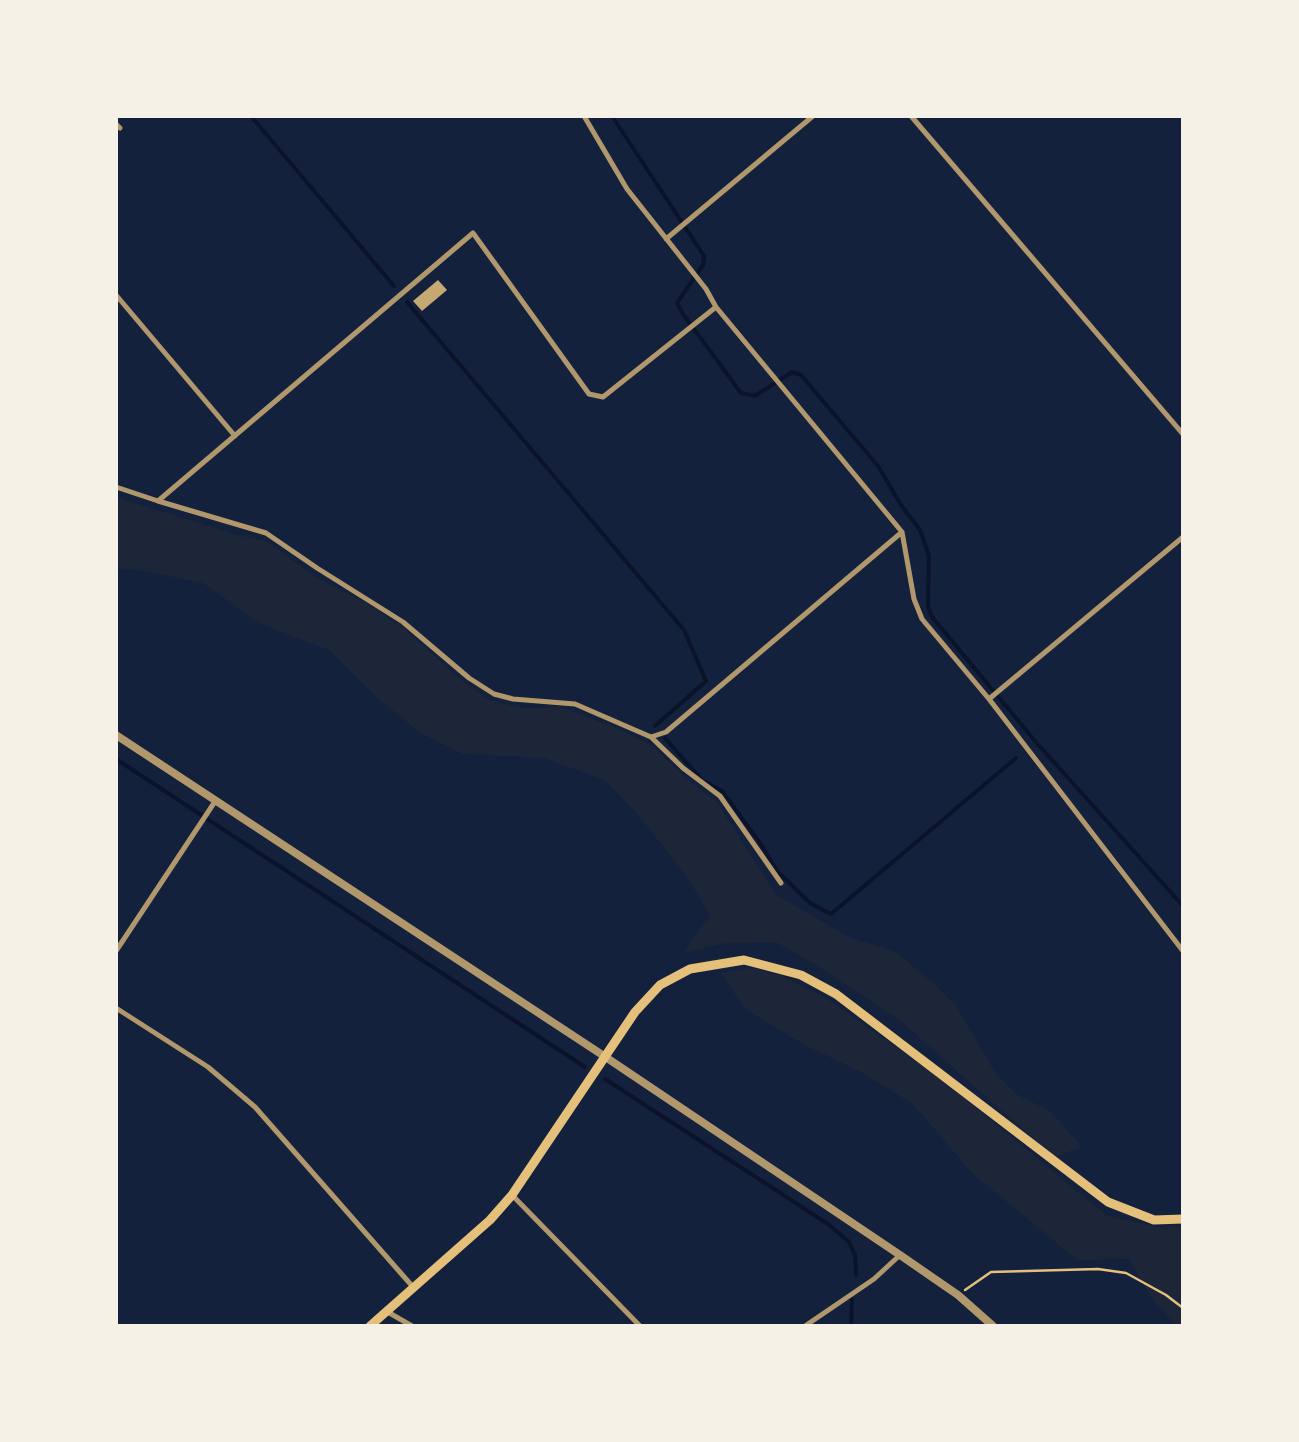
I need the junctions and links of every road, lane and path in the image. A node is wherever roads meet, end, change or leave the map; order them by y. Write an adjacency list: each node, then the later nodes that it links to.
1 (584, 116): 4 (street)
2 (813, 116): 4 (street)
3 (911, 116): 7 (street)
4 (666, 239): 6 (street)
5 (116, 295): 8 (street)
6 (716, 307): 8 (street); 11 (street)
7 (1183, 434)
8 (234, 436): 10 (street)
9 (116, 487): 10 (street)
10 (158, 500): 15 (street)
11 (902, 532): 13 (street); 15 (street)
12 (1183, 537): 13 (street)
13 (989, 699): 19 (street)
14 (116, 735): 16 (street)
15 (651, 737): 17 (street)
16 (216, 800): 18 (street); 21 (street)
17 (781, 883)
18 (116, 951)
19 (1183, 951)
20 (116, 1008): 25 (street)
21 (604, 1056): 22 (main road); 23 (main road); 24 (street)
22 (512, 1195): 25 (main road); 31 (street)
23 (1183, 1219)
24 (900, 1255): 26 (street); 32 (street)
25 (413, 1287): 28 (main road)
26 (958, 1295): 27 (path); 33 (street)
27 (1183, 1308)
28 (386, 1311): 29 (main road); 30 (street)
29 (370, 1326)
30 (412, 1326)
31 (640, 1326)
32 (805, 1326)
33 (993, 1326)

